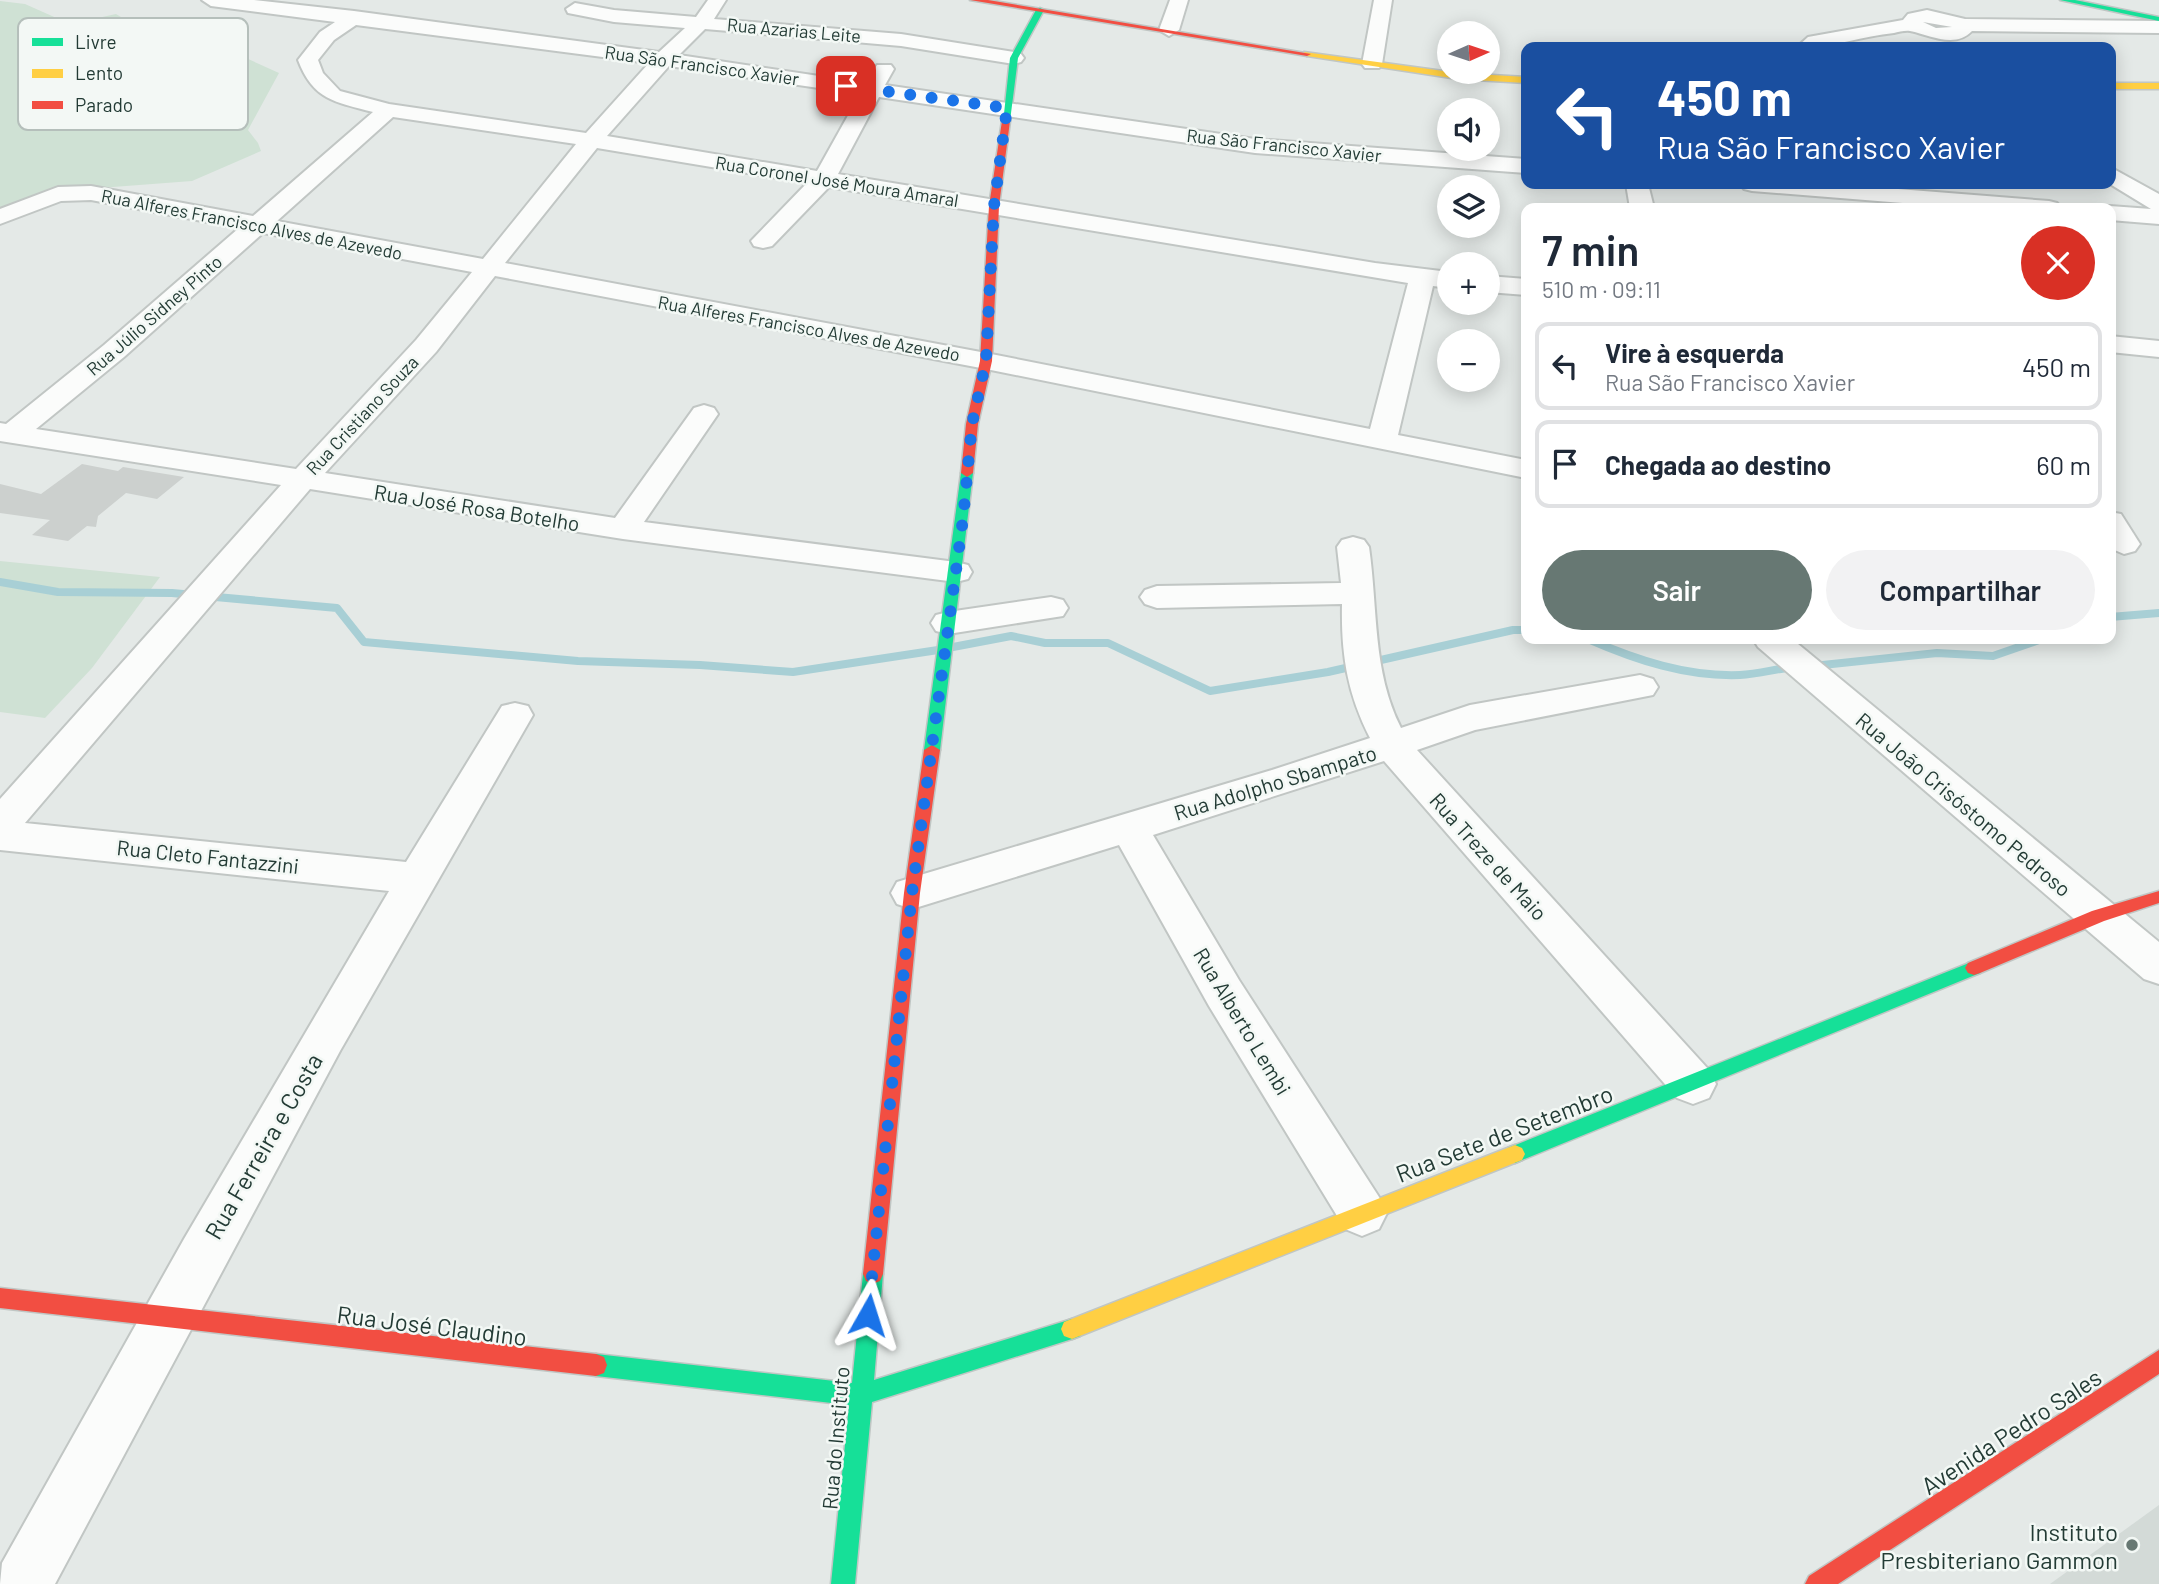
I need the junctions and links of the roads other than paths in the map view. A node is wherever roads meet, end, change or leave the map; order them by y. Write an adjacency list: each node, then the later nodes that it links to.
1 (211, 0): 9 (street, Rua São Francisco Xavier)
2 (974, 0): 7 (main road)
3 (1179, 0): 12 (street)
4 (1383, 0): 17 (street)
5 (2064, 0): 10 (main road)
6 (575, 9): 8 (street, Rua Azarias Leite)
7 (1040, 10): 12 (main road); 15 (main road, Rua do Instituto)
8 (710, 11): 13 (street, Rua Azarias Leite); 16 (street, Rua Cristiano Souza)
9 (354, 17): 16 (street, Rua São Francisco Xavier); 23 (street, Rua Coronel José Moura Amaral)
10 (2159, 19)
11 (2159, 27): 14 (street)
12 (1169, 30): 17 (main road)
13 (901, 40): 15 (street, Rua Azarias Leite); 21 (street)
14 (1814, 42)
15 (1014, 58): 22 (main road, Rua do Instituto)
16 (664, 59): 21 (street, Rua São Francisco Xavier); 24 (street, Rua Cristiano Souza)
17 (1372, 64): 18 (main road)
18 (1521, 80)
19 (2116, 86): 20 (main road)
20 (2159, 86)
21 (872, 90): 22 (street, Rua São Francisco Xavier); 29 (street)
22 (1007, 108): 25 (street, Rua São Francisco Xavier); 33 (main road, Rua do Instituto)
23 (388, 110): 24 (street, Rua Coronel José Moura Amaral); 37 (street, Rua Júlio Sidney Pinto)
24 (591, 140): 29 (street, Rua Coronel José Moura Amaral); 39 (street, Rua Cristiano Souza)
25 (1521, 166)
26 (2116, 174): 28 (street)
27 (2116, 177): 32 (street)
28 (2159, 177)
29 (823, 180): 33 (street, Rua Coronel José Moura Amaral); 38 (street)
30 (1814, 189): 31 (street)
31 (1987, 203)
32 (2159, 204)
33 (994, 206): 40 (street, Rua Coronel José Moura Amaral); 45 (main road, Rua do Instituto)
34 (2116, 213): 36 (street)
35 (0, 217): 37 (street, Rua Alferes Francisco Alves de Azevedo)
36 (2159, 217)
37 (257, 224): 39 (street, Rua Alferes Francisco Alves de Azevedo); 47 (street, Rua Júlio Sidney Pinto)
38 (763, 241)
39 (488, 269): 45 (street, Rua Alferes Francisco Alves de Azevedo); 50 (street, Rua Cristiano Souza)
40 (1436, 279): 48 (street)
41 (1500, 285): 42 (street)
42 (1521, 287)
43 (2116, 345): 44 (street)
44 (2159, 349)
45 (986, 361): 48 (street, Rua Alferes Francisco Alves de Azevedo); 53 (main road, Rua do Instituto)
46 (704, 414): 51 (street)
47 (6, 433): 50 (street, Rua José Rosa Botelho)
48 (1382, 440): 49 (street, Rua Alferes Francisco Alves de Azevedo)
49 (1521, 468)
50 (302, 481): 51 (street, Rua José Rosa Botelho); 62 (street, Rua Cristiano Souza)
51 (623, 529): 53 (street, Rua José Rosa Botelho)
52 (1353, 547): 54 (street, Rua Treze de Maio)
53 (956, 572): 57 (main road, Rua do Instituto)
54 (1359, 593): 55 (street); 61 (street, Rua Treze de Maio)
55 (1157, 597)
56 (1051, 608): 57 (street)
57 (948, 623): 66 (main road, Rua do Instituto)
58 (1776, 644): 68 (street, Rua João Crisóstomo Pedroso)
59 (1640, 687): 61 (street, Rua Adolpho Sbampato)
60 (515, 715): 65 (street, Rua Ferreira e Costa)
61 (1392, 746): 63 (street, Rua Adolpho Sbampato); 70 (street, Rua Treze de Maio)
62 (0, 825)
63 (1129, 827): 66 (street, Rua Adolpho Sbampato); 71 (street, Rua Alberto Lembi)
64 (0, 835): 65 (street, Rua Cleto Fantazzini)
65 (416, 878): 73 (street, Rua Ferreira e Costa)
66 (912, 893): 75 (main road, Rua do Instituto)
67 (2159, 897): 68 (main road, Rua Sete de Setembro)
68 (2098, 916): 69 (street, Rua João Crisóstomo Pedroso); 70 (main road, Rua Sete de Setembro)
69 (2159, 967)
70 (1693, 1084): 71 (main road, Rua Sete de Setembro)
71 (1362, 1213): 75 (main road, Rua Sete de Setembro)
72 (0, 1298): 73 (main road, Rua José Claudino)
73 (166, 1317): 75 (main road, Rua José Claudino); 76 (street, Rua Ferreira e Costa)
74 (2159, 1362): 78 (main road, Avenida Pedro Sales)
75 (860, 1395): 77 (main road, Rua do Instituto)
76 (23, 1584)
77 (844, 1584)
78 (1817, 1584)

